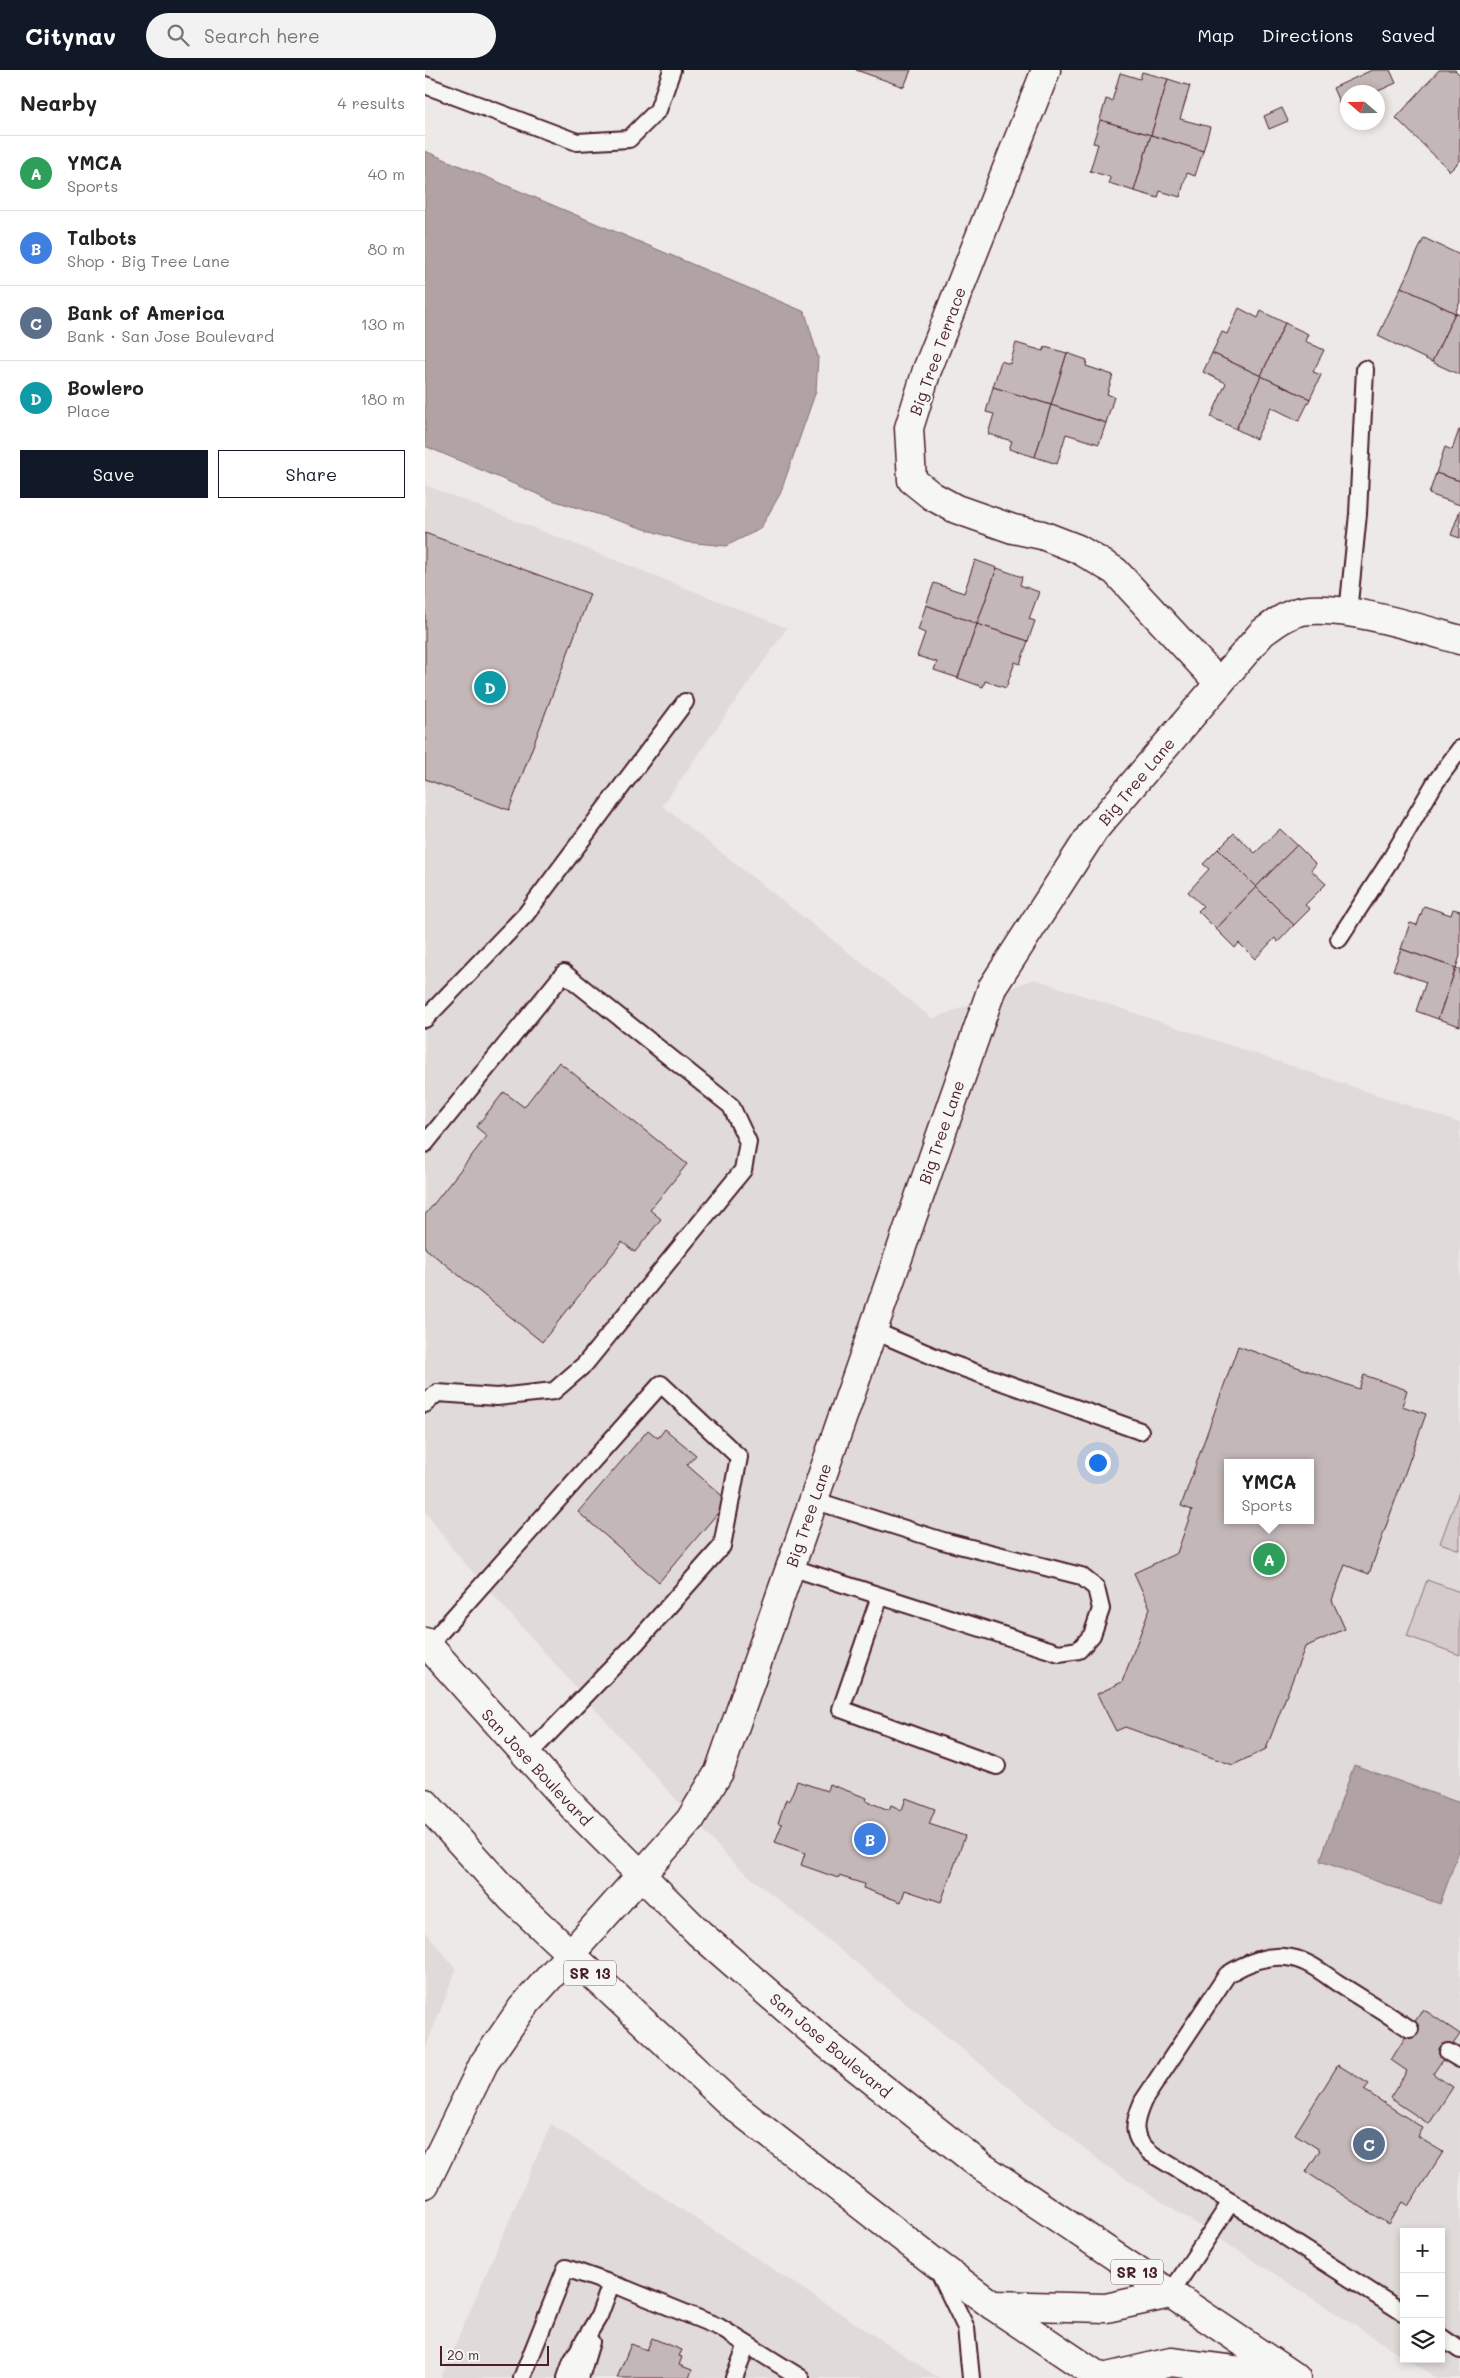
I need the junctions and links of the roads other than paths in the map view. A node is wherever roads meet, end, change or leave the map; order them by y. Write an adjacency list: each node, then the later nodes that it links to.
1 (672, 70): 3 (lane)
2 (1046, 70): 7 (street, Big Tree Terrace)
3 (425, 85)
4 (1365, 370): 5 (lane)
5 (1348, 613): 6 (street, Big Tree Lane); 7 (street, Big Tree Lane)
6 (1460, 640)
7 (1219, 682): 13 (street, Big Tree Lane)
8 (685, 702): 11 (lane)
9 (1460, 749): 10 (lane)
10 (1339, 939)
11 (425, 1019)
12 (425, 1144): 14 (lane)
13 (872, 1330): 15 (lane); 16 (street, Big Tree Lane)
14 (425, 1404)
15 (1140, 1431)
16 (813, 1500): 17 (street, Big Tree Lane); 18 (lane)
17 (790, 1567): 18 (lane); 23 (street, Big Tree Lane)
18 (880, 1596): 21 (lane)
19 (427, 1644): 20 (street, San Jose Boulevard / SR 13); 20 (lane)
20 (527, 1756): 23 (street, San Jose Boulevard / SR 13)
21 (997, 1766)
22 (425, 1803): 24 (street, SR 13)
23 (641, 1875): 24 (street, Big Tree Lane); 30 (street, San Jose Boulevard / SR 13)
24 (570, 1954): 26 (street, Big Tree Lane); 28 (street, SR 13)
25 (1411, 2029): 27 (lane)
26 (425, 2184)
27 (1231, 2202): 30 (lane); 32 (lane)
28 (934, 2262): 31 (street, SR 13); 42 (lane)
29 (611, 2284): 33 (lane); 35 (lane); 37 (lane)
30 (1170, 2294): 31 (street); 44 (street, San Jose Boulevard / SR 13)
31 (992, 2304): 43 (street, SR 13)
32 (1400, 2310)
33 (599, 2316): 38 (lane); 39 (lane)
34 (1445, 2340): 36 (lane)
35 (747, 2345): 40 (lane); 41 (lane)
36 (1460, 2350)
37 (522, 2378)
38 (566, 2378)
39 (580, 2378)
40 (734, 2378)
41 (801, 2378)
42 (971, 2378)
43 (1102, 2378): 44 (street)
44 (1295, 2378)

